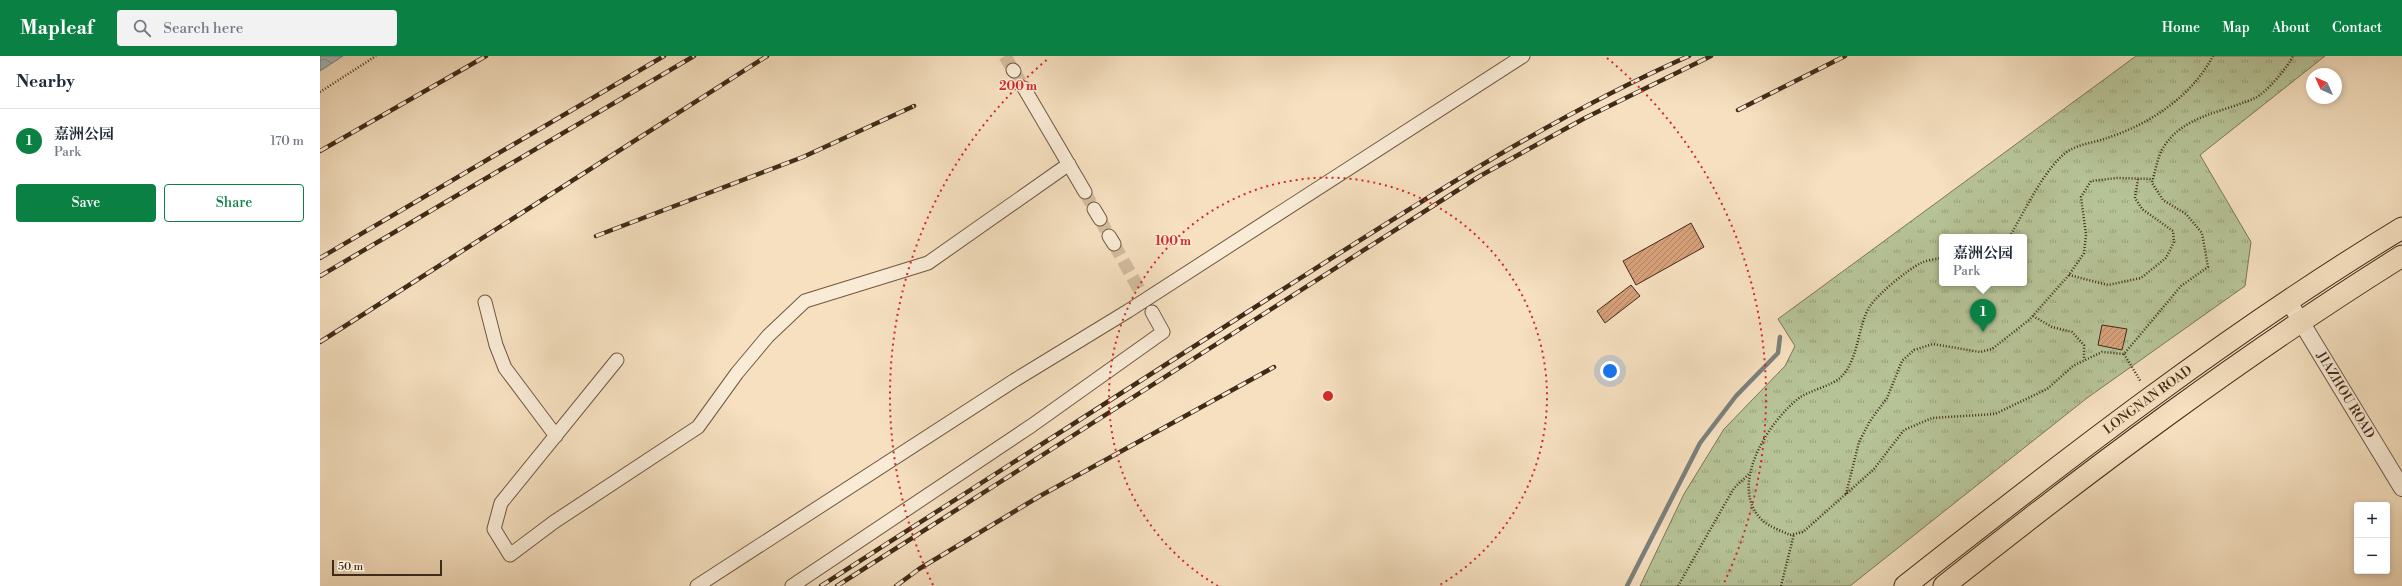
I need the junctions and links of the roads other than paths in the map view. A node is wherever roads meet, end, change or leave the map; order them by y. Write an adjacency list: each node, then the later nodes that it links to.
1 (1523, 56): 14 (street)
2 (1024, 88): 3 (street)
3 (1069, 164): 4 (street); 12 (street)
4 (1085, 192)
5 (2402, 228): 8 (main road, LONGNAN ROAD)
6 (2402, 256): 10 (main road, LONGNAN ROAD)
7 (485, 302): 12 (street)
8 (2289, 302): 10 (street, JIAZHOU ROAD); 16 (main road, LONGNAN ROAD)
9 (1152, 312): 15 (street)
10 (2302, 323): 13 (street, JIAZHOU ROAD); 17 (main road, LONGNAN ROAD)
11 (617, 360): 12 (street)
12 (556, 436)
13 (2402, 488)
14 (697, 586)
15 (792, 586)
16 (1905, 586)
17 (1944, 586)

